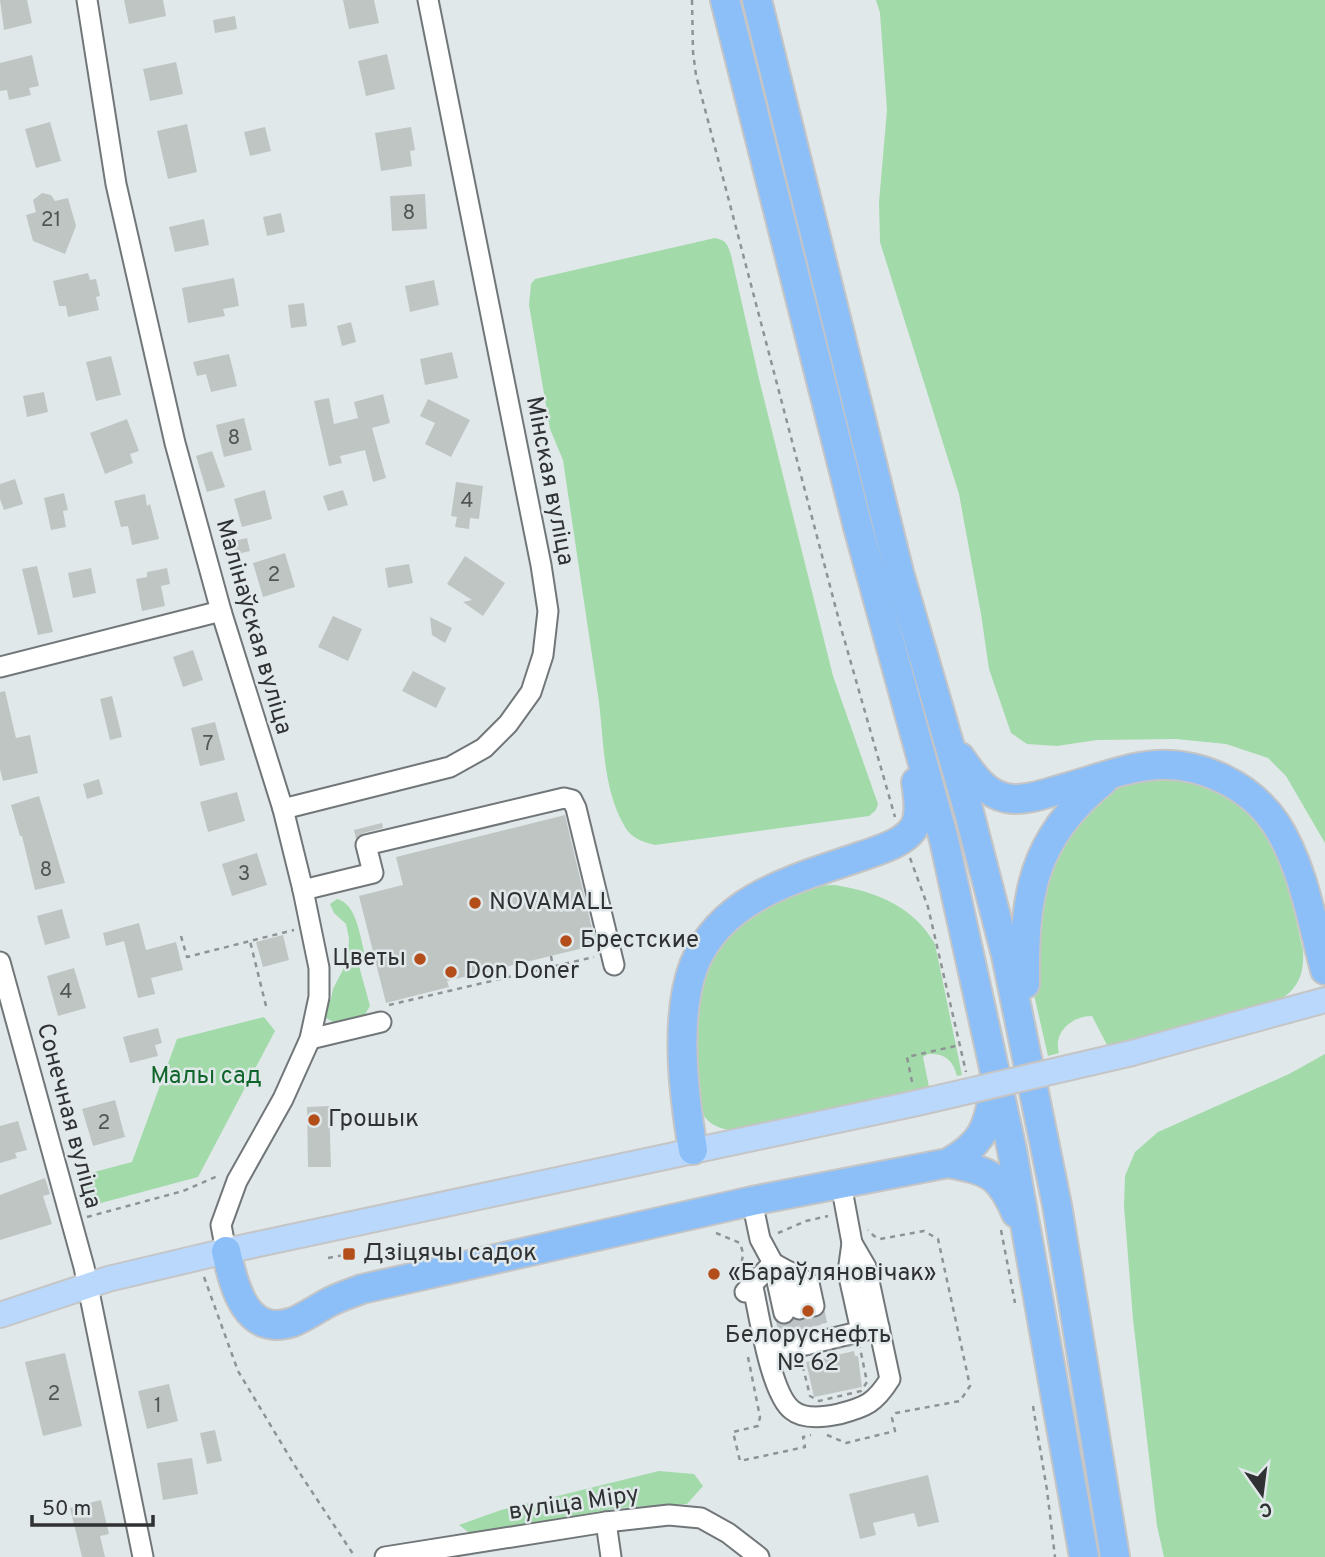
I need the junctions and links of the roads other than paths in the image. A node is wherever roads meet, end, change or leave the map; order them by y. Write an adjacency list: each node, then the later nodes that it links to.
1 (87, 0): 5 (street, Малінаўская вуліца)
2 (428, 0): 10 (street, Мінская вуліца)
3 (725, 0): 7 (highway)
4 (757, 0): 8 (highway)
5 (221, 611): 6 (street); 10 (street, Малінаўская вуліца)
6 (0, 667)
7 (910, 720): 19 (highway); 20 (highway)
8 (947, 739): 9 (highway); 18 (highway)
9 (1111, 775): 14 (highway); 18 (highway)
10 (283, 809): 11 (street, Малінаўская вуліца)
11 (303, 890): 12 (street); 17 (street, Малінаўская вуліца)
12 (606, 960)
13 (0, 962): 27 (street, Сонечная вуліца)
14 (1325, 970)
15 (1325, 1000): 20 (main road, bridge)
16 (385, 1017): 17 (street)
17 (310, 1039): 25 (street, Малінаўская вуліца)
18 (1026, 1043): 38 (highway)
19 (997, 1077): 21 (highway); 24 (highway)
20 (693, 1150): 25 (main road)
21 (948, 1163): 22 (highway); 24 (highway)
22 (841, 1184): 23 (highway); 30 (street)
23 (752, 1201): 25 (highway); 26 (street)
24 (1030, 1247): 37 (highway)
25 (226, 1251): 27 (main road)
26 (781, 1268): 29 (street); 29 (street); 31 (street)
27 (87, 1284): 28 (main road); 33 (street, Сонечная вуліца)
28 (0, 1315)
29 (803, 1328): 30 (street); 31 (street)
30 (866, 1334): 31 (street)
31 (768, 1354)
32 (606, 1522): 34 (street, вуліца Міру); 35 (street); 36 (street, вуліца Міру)
33 (143, 1557)
34 (385, 1557)
35 (611, 1557)
36 (759, 1557)
37 (1084, 1557)
38 (1115, 1557)

